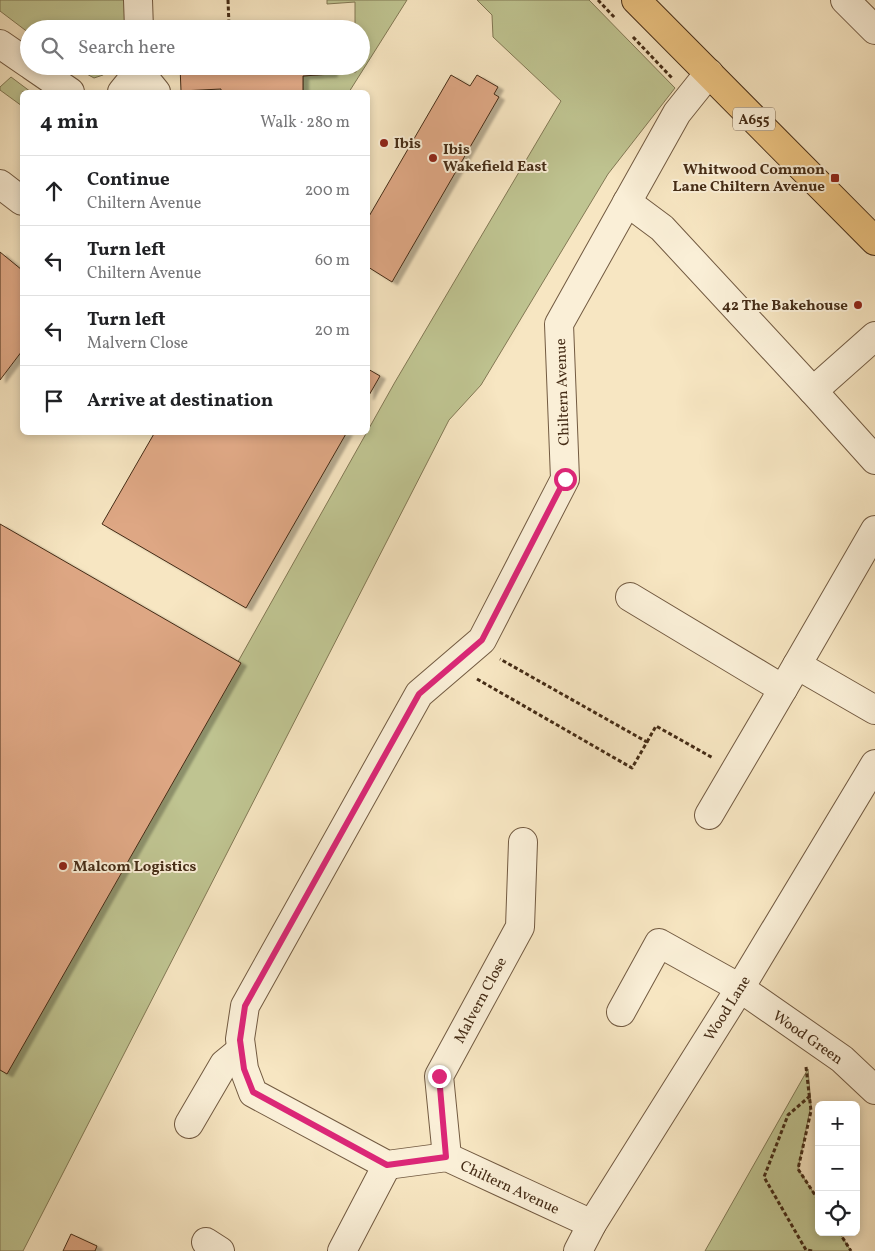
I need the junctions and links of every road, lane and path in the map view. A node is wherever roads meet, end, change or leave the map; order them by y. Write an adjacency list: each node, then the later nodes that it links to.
1 (138, 0): 6 (street)
2 (228, 0): 7 (path)
3 (598, 0): 8 (path)
4 (636, 0): 13 (main road, A655)
5 (845, 0): 9 (street)
6 (139, 20)
7 (229, 20)
8 (618, 21)
9 (875, 30)
10 (631, 34): 20 (path)
11 (0, 44): 12 (street)
12 (20, 58)
13 (709, 74): 20 (street, Chiltern Avenue); 24 (main road, A655)
14 (45, 75): 17 (street)
15 (134, 75): 18 (street)
16 (144, 75): 19 (street)
17 (67, 90)
18 (123, 90)
19 (155, 90)
20 (690, 97): 23 (street, Chiltern Avenue)
21 (0, 184): 22 (street)
22 (20, 199)
23 (627, 202): 26 (street); 30 (street, Chiltern Avenue)
24 (874, 242)
25 (875, 336): 26 (street)
26 (813, 391): 27 (street)
27 (875, 460)
28 (875, 530): 32 (street)
29 (630, 598): 33 (street)
30 (476, 645): 31 (street, Chiltern Avenue); 35 (path)
31 (452, 665): 35 (path); 42 (street, Chiltern Avenue)
32 (797, 665): 33 (street); 34 (street)
33 (783, 688): 37 (street)
34 (875, 710)
35 (647, 742): 37 (path)
36 (875, 764): 40 (street, Wood Lane)
37 (735, 771): 38 (street)
38 (709, 816)
39 (523, 842): 47 (street, Malvern Close)
40 (740, 988): 41 (street, Wood Green); 44 (street, Wood Green); 50 (street, Wood Lane)
41 (621, 1012)
42 (241, 1050): 46 (street); 48 (street, Chiltern Avenue)
43 (803, 1061): 45 (path)
44 (875, 1090)
45 (810, 1095): 49 (path); 55 (path)
46 (190, 1124)
47 (446, 1157): 48 (street, Chiltern Avenue); 50 (street, Chiltern Avenue)
48 (387, 1165): 53 (street)
49 (815, 1195)
50 (592, 1224): 54 (street, Wood Lane)
51 (841, 1236): 52 (path)
52 (850, 1250)
53 (342, 1251)
54 (578, 1251)
55 (813, 1251)

